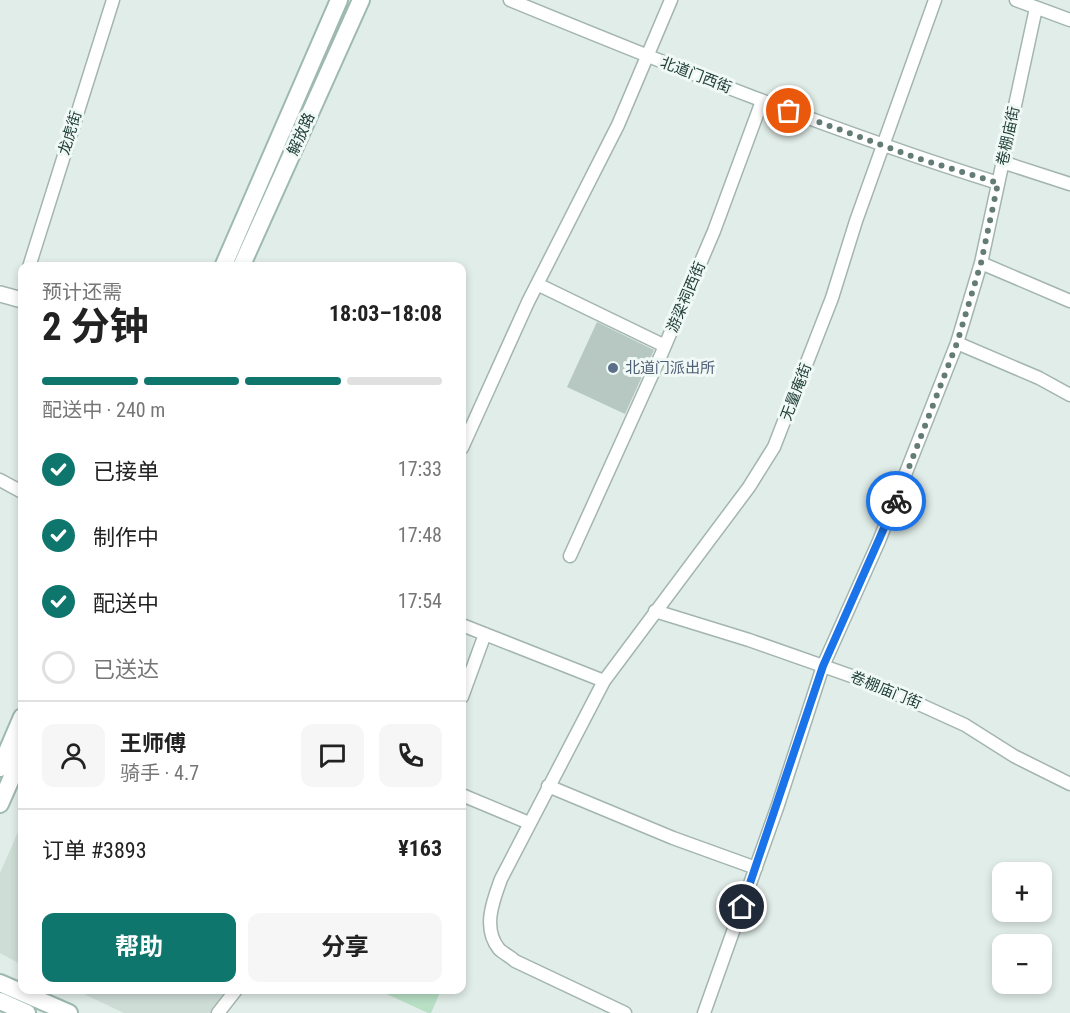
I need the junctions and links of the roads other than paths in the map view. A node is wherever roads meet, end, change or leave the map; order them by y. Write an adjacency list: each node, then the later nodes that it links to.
1 (112, 0): 16 (street, 龙虎街)
2 (339, 0): 17 (main road, 解放路)
3 (361, 0): 18 (main road, 解放路)
4 (510, 0): 10 (street, 北道门西街)
5 (671, 0): 10 (street)
6 (935, 0): 12 (street, 无量庵街)
7 (1016, 0): 8 (street)
8 (1036, 8): 9 (street); 13 (street, 卷棚庙街)
9 (1070, 20)
10 (648, 57): 11 (street, 北道门西街); 20 (street)
11 (762, 101): 12 (street, 北道门西街); 27 (street, 游梁祠西街)
12 (884, 146): 14 (street, 北道门西街); 33 (street, 无量庵街)
13 (1002, 162): 14 (street, 卷棚庙街); 15 (street)
14 (998, 183): 19 (street, 卷棚庙街)
15 (1070, 184)
16 (31, 262)
17 (224, 262)
18 (243, 262)
19 (981, 263): 24 (street); 26 (street, 卷棚庙街)
20 (537, 284): 27 (street); 29 (street)
21 (0, 294): 22 (street)
22 (18, 298)
23 (18, 300): 25 (street)
24 (1070, 301)
25 (0, 302)
26 (957, 343): 28 (street); 36 (street, 卷棚庙街)
27 (665, 346): 32 (street, 游梁祠西街)
28 (1070, 395)
29 (466, 439)
30 (0, 480): 31 (street)
31 (18, 490)
32 (570, 556)
33 (655, 611): 36 (street, 卷棚庙门街); 37 (street, 无量庵街)
34 (466, 627): 35 (street)
35 (485, 634): 37 (street); 38 (street)
36 (823, 666): 42 (street, 卷棚庙门街); 47 (street, 卷棚庙街)
37 (604, 681): 43 (street, 无量庵街)
38 (466, 686)
39 (18, 726): 41 (main road)
40 (18, 763): 45 (main road)
41 (0, 768)
42 (1070, 784)
43 (548, 786): 46 (street, 无量庵街); 47 (street)
44 (466, 797): 46 (street)
45 (0, 804)
46 (529, 823): 56 (street, 无量庵街)
47 (756, 868): 57 (street, 卷棚庙街)
48 (0, 980): 49 (main road)
49 (18, 991)
50 (25, 994): 54 (main road)
51 (233, 994): 55 (street)
52 (0, 1003): 53 (main road)
53 (22, 1011)
54 (69, 1013)
55 (218, 1013)
56 (625, 1013)
57 (704, 1013)

